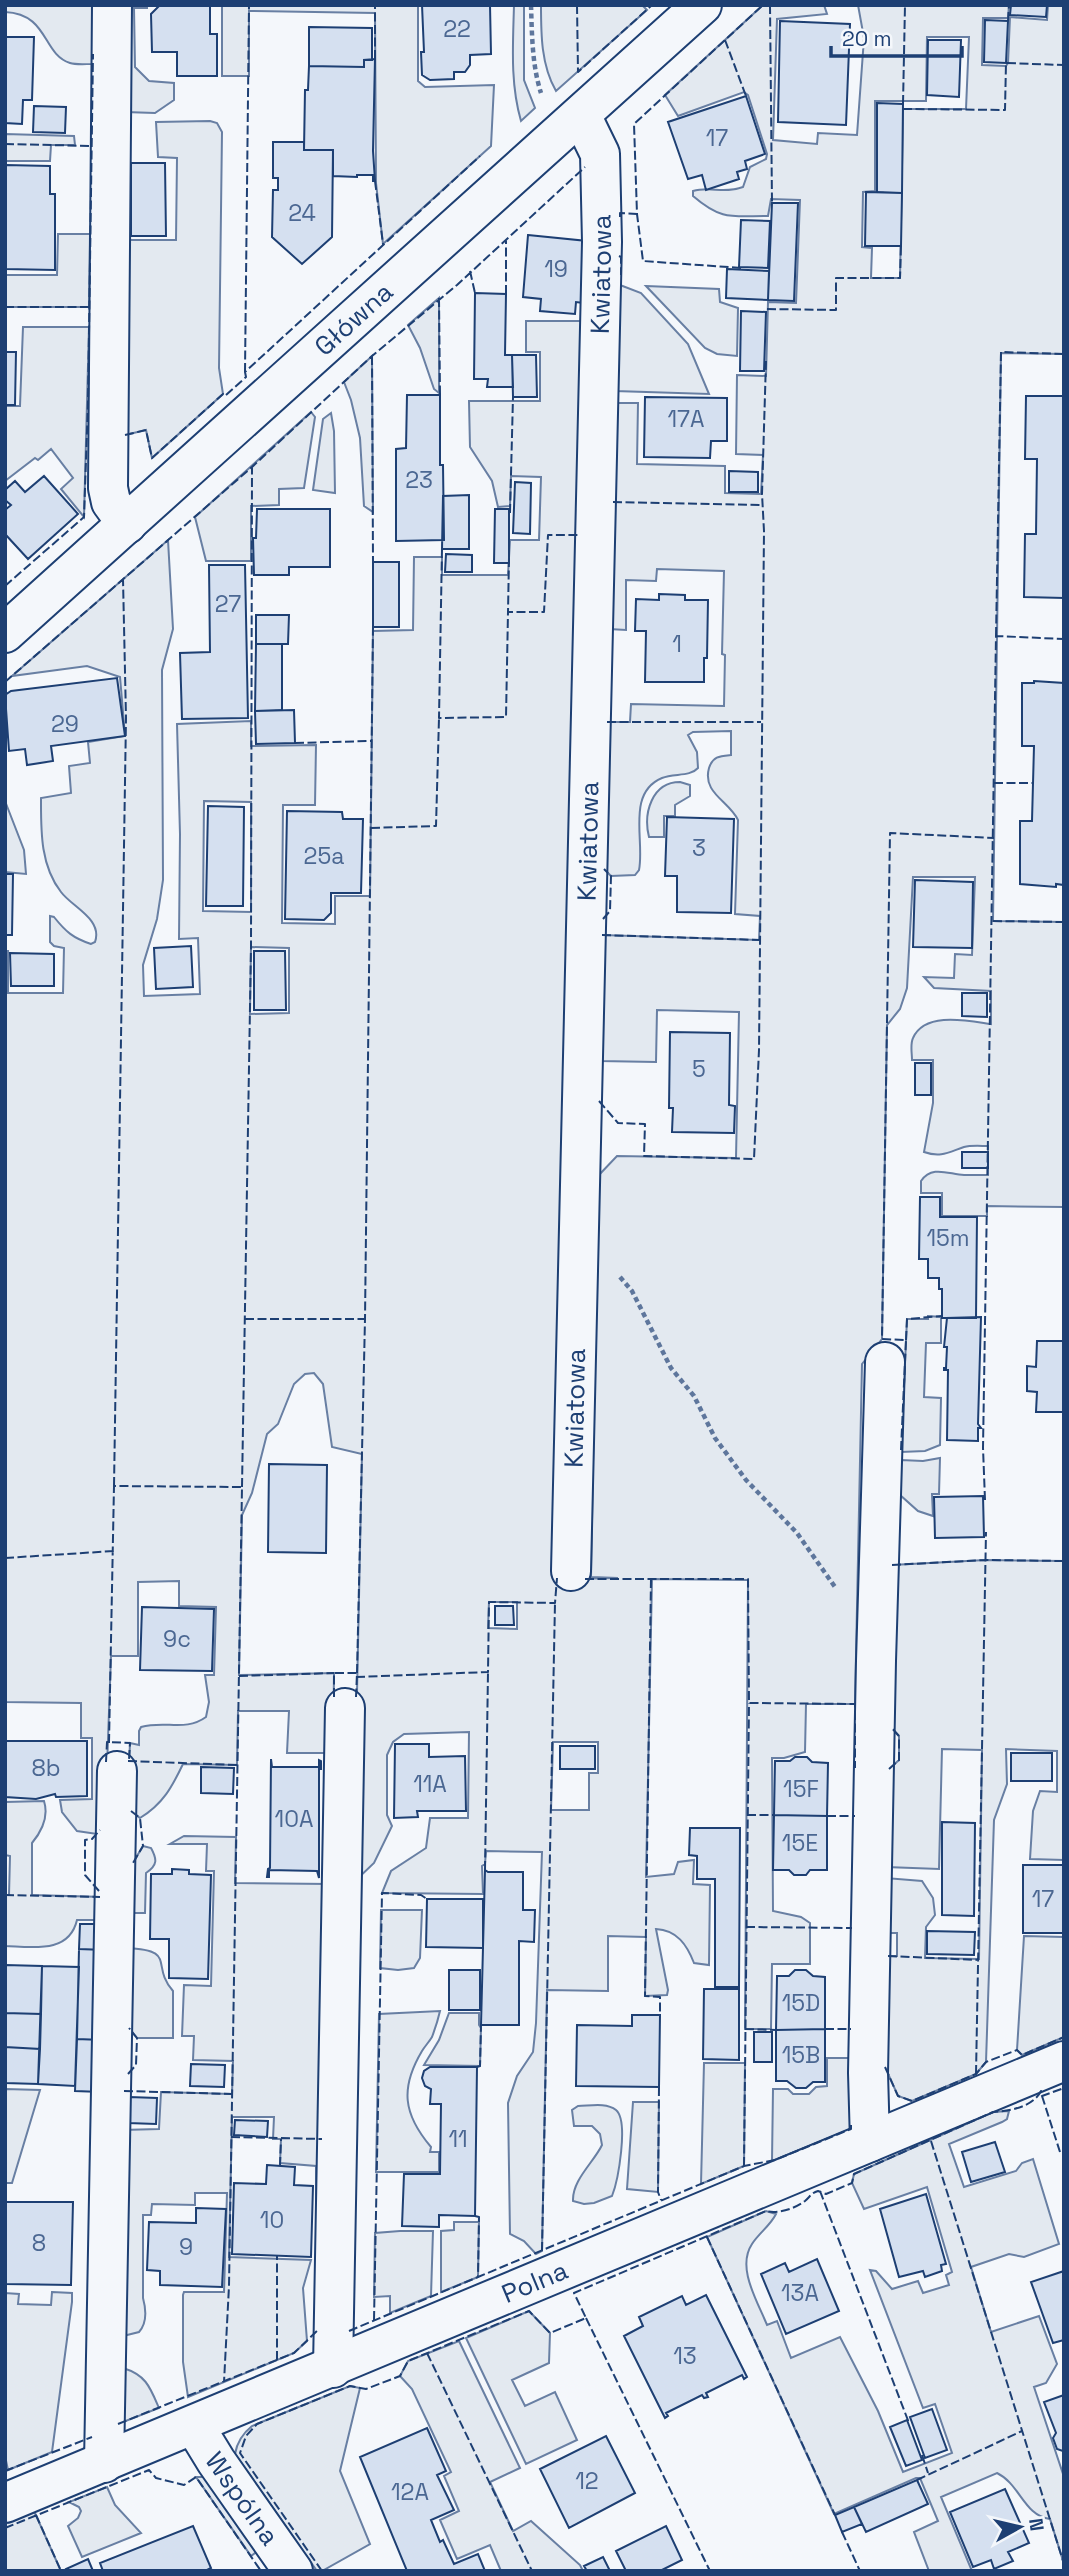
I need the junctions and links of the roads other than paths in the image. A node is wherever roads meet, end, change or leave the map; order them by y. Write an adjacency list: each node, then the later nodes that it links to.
1 (112, 5): 4 (street)
2 (702, 5): 3 (street, Główna)
3 (573, 122): 4 (street, Główna); 7 (street, Kwiatowa)
4 (127, 524): 5 (street, Główna)
5 (5, 633)
6 (885, 1362): 11 (street)
7 (571, 1571)
8 (345, 1708): 12 (street)
9 (117, 1771): 14 (street)
10 (1064, 2061): 11 (street, Polna)
11 (870, 2142): 12 (street, Polna)
12 (332, 2368): 13 (street, Polna)
13 (194, 2426): 14 (street, Polna); 16 (street, Wspólna)
14 (104, 2463): 15 (street, Polna)
15 (5, 2503)
16 (293, 2571)

